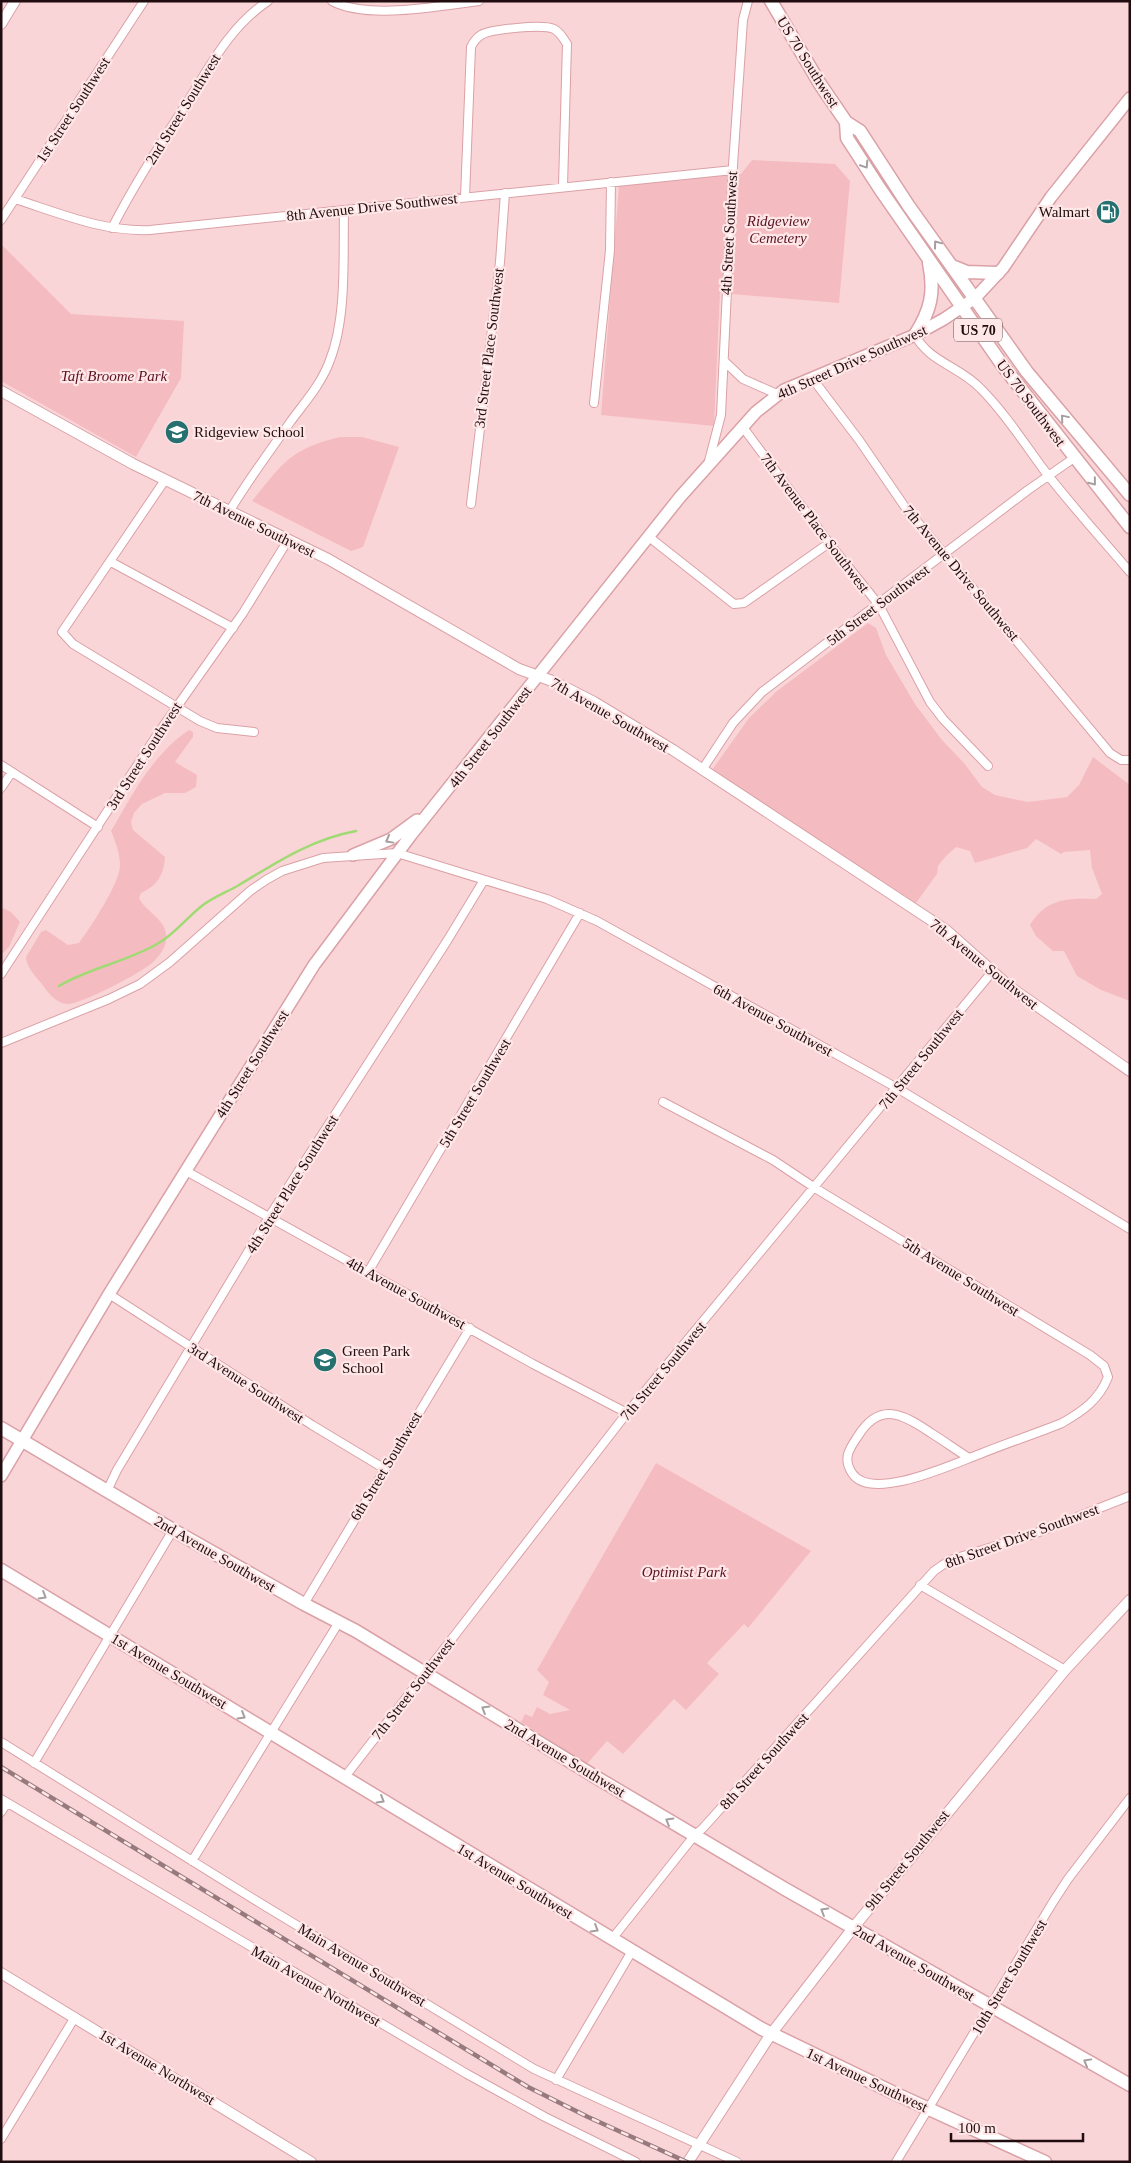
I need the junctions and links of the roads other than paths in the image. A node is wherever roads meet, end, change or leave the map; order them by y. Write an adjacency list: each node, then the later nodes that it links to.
1 (15, 1): 10 (street)
2 (144, 1): 18 (street, 1st Street Southwest)
3 (268, 1): 21 (street, 2nd Street Southwest)
4 (332, 1): 9 (street)
5 (394, 1): 9 (street)
6 (479, 1): 9 (street)
7 (748, 1): 13 (street, 4th Street Southwest)
8 (771, 1): 12 (main road, US 70 Southwest / US 70)
9 (392, 10)
10 (1, 24)
11 (1130, 98): 24 (main road, 4th Street Drive Southwest)
12 (846, 122): 22 (main road, US 70 Southwest / US 70, one-way to 22); 23 (main road, US 70 Southwest / US 70, one-way to 12)
13 (733, 170): 14 (street, 8th Avenue Drive Southwest); 28 (street, 4th Street Southwest)
14 (611, 182): 15 (street, 8th Avenue Drive Southwest); 32 (street)
15 (563, 186): 16 (street, 8th Avenue Drive Southwest); 17 (street)
16 (505, 193): 17 (street, 8th Avenue Drive Southwest); 39 (street, 3rd Street Place Southwest)
17 (465, 197): 19 (street, 8th Avenue Drive Southwest)
18 (15, 199): 20 (street, 1st Street Southwest); 21 (street, 8th Avenue Drive Southwest)
19 (344, 210): 21 (street, 8th Avenue Drive Southwest); 40 (street)
20 (1, 220)
21 (112, 228)
22 (928, 258): 26 (main road, US 70 Southwest / US 70); 27 (main road)
23 (952, 266): 24 (main road); 25 (main road, US 70 Southwest / US 70)
24 (998, 273): 25 (main road, 4th Street Drive Southwest)
25 (975, 298): 26 (main road, 4th Street Drive Southwest); 38 (main road, US 70 Southwest / US 70, one-way to 25)
26 (962, 307): 27 (main road, 4th Street Drive Southwest); 34 (main road, US 70 Southwest / US 70)
27 (915, 335): 29 (main road, 4th Street Drive Southwest); 36 (street)
28 (724, 362): 31 (street); 35 (street, 4th Street Southwest)
29 (812, 378): 31 (main road, 4th Street Drive Southwest); 45 (street, 7th Avenue Drive Southwest)
30 (1, 391): 37 (street, 7th Avenue Southwest)
31 (778, 394): 33 (main road, 4th Street Drive Southwest)
32 (594, 403)
33 (742, 426): 35 (main road, 4th Street Drive Southwest); 44 (street, 7th Avenue Place Southwest)
34 (1074, 458): 36 (street, 5th Street Southwest); 41 (main road, US 70 Southwest / US 70, one-way to 41)
35 (709, 463): 42 (main road, 4th Street Drive Southwest)
36 (1048, 475): 45 (street, 5th Street Southwest); 47 (street)
37 (165, 480): 40 (street, 7th Avenue Southwest); 46 (street)
38 (1130, 495)
39 (471, 504)
40 (229, 512): 43 (street, 7th Avenue Southwest)
41 (1130, 527)
42 (649, 537): 44 (street); 50 (main road, 4th Street Drive Southwest)
43 (288, 540): 49 (street, 3rd Street Southwest); 50 (street, 7th Avenue Southwest)
44 (829, 543): 48 (street, 7th Avenue Place Southwest)
45 (945, 555): 48 (street, 5th Street Southwest); 53 (street, 7th Avenue Drive Southwest)
46 (111, 562): 49 (street); 51 (street)
47 (1130, 572)
48 (878, 605): 55 (street, 7th Avenue Place Southwest); 56 (street, 5th Street Southwest)
49 (233, 628): 51 (street, 3rd Street Southwest)
50 (538, 676): 56 (street, 7th Avenue Southwest); 59 (main road, 4th Street Southwest)
51 (176, 707): 52 (street); 60 (street, 3rd Street Southwest)
52 (254, 732)
53 (1130, 760)
54 (1, 766): 57 (street)
55 (988, 766)
56 (702, 770): 65 (street, 7th Avenue Southwest)
57 (12, 772): 58 (street); 60 (street)
58 (1, 788)
59 (441, 799): 61 (main road, 4th Street Southwest); 62 (main road, one-way to 62)
60 (98, 827): 66 (street, 3rd Street Southwest)
61 (397, 853): 62 (street, 6th Avenue Southwest); 63 (street, 6th Avenue Southwest); 71 (main road, 4th Street Southwest)
62 (354, 855): 67 (street, 6th Avenue Southwest)
63 (484, 880): 64 (street, 6th Avenue Southwest); 73 (street, 4th Street Place Southwest)
64 (580, 913): 69 (street, 6th Avenue Southwest); 75 (street, 5th Street Southwest)
65 (992, 972): 68 (street, 7th Avenue Southwest); 69 (street, 7th Street Southwest)
66 (1, 974)
67 (1, 1043)
68 (1130, 1071)
69 (897, 1088): 72 (street, 7th Street Southwest); 74 (street, 6th Avenue Southwest)
70 (663, 1102): 72 (street, 5th Avenue Southwest)
71 (186, 1171): 73 (street, 4th Avenue Southwest); 76 (main road, 4th Street Southwest)
72 (815, 1188): 79 (street, 7th Street Southwest); 82 (street, 5th Avenue Southwest)
73 (270, 1217): 75 (street, 4th Avenue Southwest); 78 (street, 4th Street Place Southwest)
74 (1129, 1229)
75 (368, 1272): 77 (street, 4th Avenue Southwest)
76 (109, 1294): 78 (street, 3rd Avenue Southwest); 81 (main road, 4th Street Southwest)
77 (470, 1328): 79 (street, 4th Avenue Southwest); 83 (street, 6th Street Southwest)
78 (192, 1348): 83 (street, 3rd Avenue Southwest); 85 (street, 4th Street Place Southwest)
79 (627, 1414): 95 (street, 7th Street Southwest)
80 (1, 1428): 81 (main road, 2nd Avenue Southwest)
81 (21, 1440): 84 (main road, 4th Street Southwest); 85 (main road, 2nd Avenue Southwest)
82 (969, 1458): 82 (street, 5th Avenue Southwest)
83 (385, 1469): 91 (street, 6th Street Southwest)
84 (1, 1476)
85 (107, 1492): 87 (main road, 2nd Avenue Southwest)
86 (1130, 1496): 89 (street, 8th Street Drive Southwest)
87 (173, 1530): 91 (main road, 2nd Avenue Southwest); 93 (street)
88 (1, 1570): 93 (main road, 1st Avenue Southwest, one-way to 93)
89 (920, 1585): 94 (street); 103 (street, 8th Street Southwest)
90 (1130, 1600): 94 (street, 9th Street Southwest)
91 (304, 1604): 92 (main road, 2nd Avenue Southwest)
92 (339, 1622): 95 (main road, 2nd Avenue Southwest); 96 (street)
93 (110, 1636): 96 (main road, 1st Avenue Southwest, one-way to 96); 98 (street)
94 (1065, 1670): 105 (street, 9th Street Southwest)
95 (424, 1673): 99 (street, 7th Street Southwest); 103 (main road, 2nd Avenue Southwest, one-way to 95)
96 (271, 1733): 99 (main road, 1st Avenue Southwest); 104 (street)
97 (1, 1742): 98 (street, Main Avenue Southwest)
98 (34, 1762): 104 (street, Main Avenue Southwest)
99 (344, 1778): 106 (main road, 1st Avenue Southwest, one-way to 106)
100 (1130, 1798): 109 (street, 10th Street Southwest)
101 (4, 1801): 102 (street); 119 (street, Main Avenue Northwest)
102 (1, 1812)
103 (694, 1836): 105 (main road, 2nd Avenue Southwest, one-way to 103); 106 (street, 8th Street Southwest)
104 (192, 1861): 112 (street, Main Avenue Southwest)
105 (853, 1928): 109 (main road, 2nd Avenue Southwest); 111 (street, 9th Street Southwest)
106 (612, 1939): 107 (main road, 1st Avenue Southwest)
107 (632, 1951): 111 (main road, 1st Avenue Southwest); 112 (street)
108 (1, 1973): 110 (street, 1st Avenue Northwest)
109 (990, 2007): 113 (main road, 2nd Avenue Southwest, one-way to 109); 114 (street, 10th Street Southwest)
110 (75, 2017): 115 (street); 118 (street, 1st Avenue Northwest)
111 (771, 2034): 114 (main road, 1st Avenue Southwest); 116 (street, 9th Street Southwest)
112 (556, 2080): 116 (street, Main Avenue Southwest)
113 (1130, 2085)
114 (929, 2109): 117 (main road, 1st Avenue Southwest); 122 (street, 10th Street Southwest)
115 (1, 2139)
116 (700, 2144): 120 (street, 9th Street Southwest); 121 (street, Main Avenue Southwest)
117 (1024, 2158): 123 (main road, 1st Avenue Southwest)
118 (312, 2162)
119 (636, 2162)
120 (688, 2162)
121 (737, 2162)
122 (896, 2162)
123 (1045, 2162)

